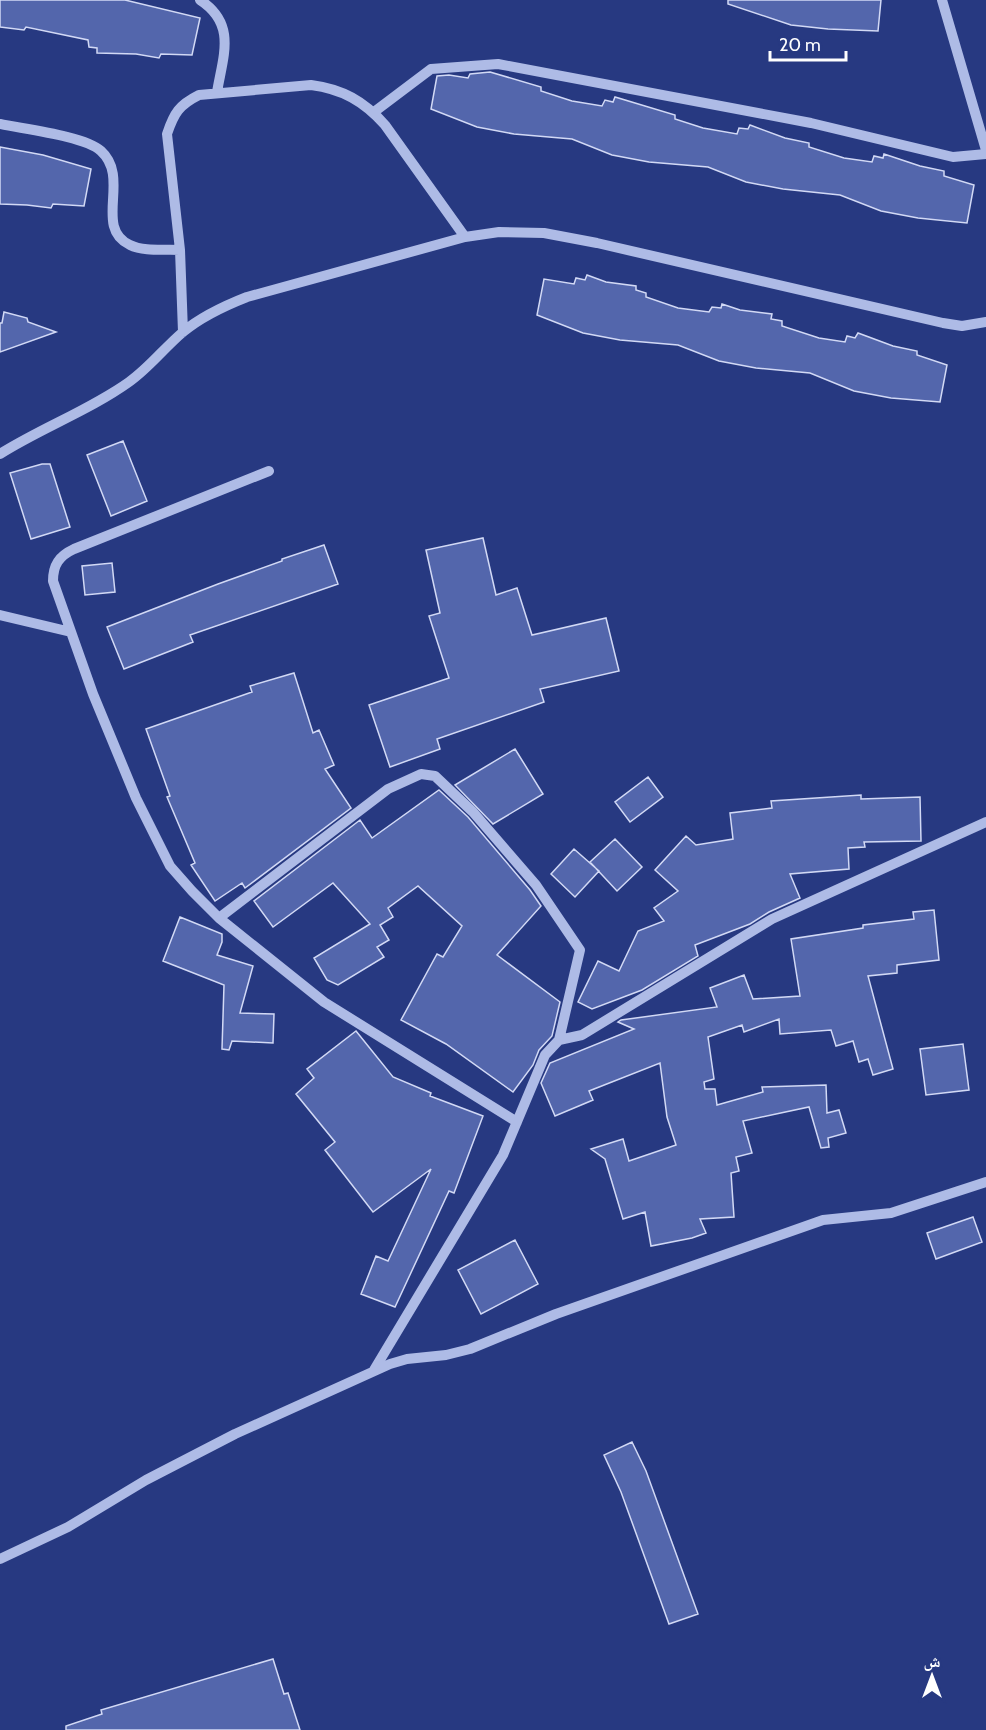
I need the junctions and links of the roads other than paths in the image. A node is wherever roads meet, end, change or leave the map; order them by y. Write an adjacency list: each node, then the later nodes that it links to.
1 (200, 0): 3 (street)
2 (942, 0): 6 (street)
3 (217, 92): 4 (street); 8 (street)
4 (374, 112): 6 (street); 7 (street)
5 (0, 124): 8 (street)
6 (986, 152)
7 (465, 237): 9 (street); 10 (street)
8 (180, 250): 10 (street)
9 (986, 322)
10 (183, 332): 11 (street)
11 (0, 454)
12 (268, 471): 14 (street)
13 (0, 615): 14 (street)
14 (71, 633): 16 (street)
15 (986, 822): 17 (street)
16 (219, 918): 17 (street); 18 (street)
17 (560, 1040): 18 (street)
18 (518, 1122): 20 (street)
19 (986, 1182): 20 (street)
20 (373, 1370): 21 (street)
21 (0, 1559)

